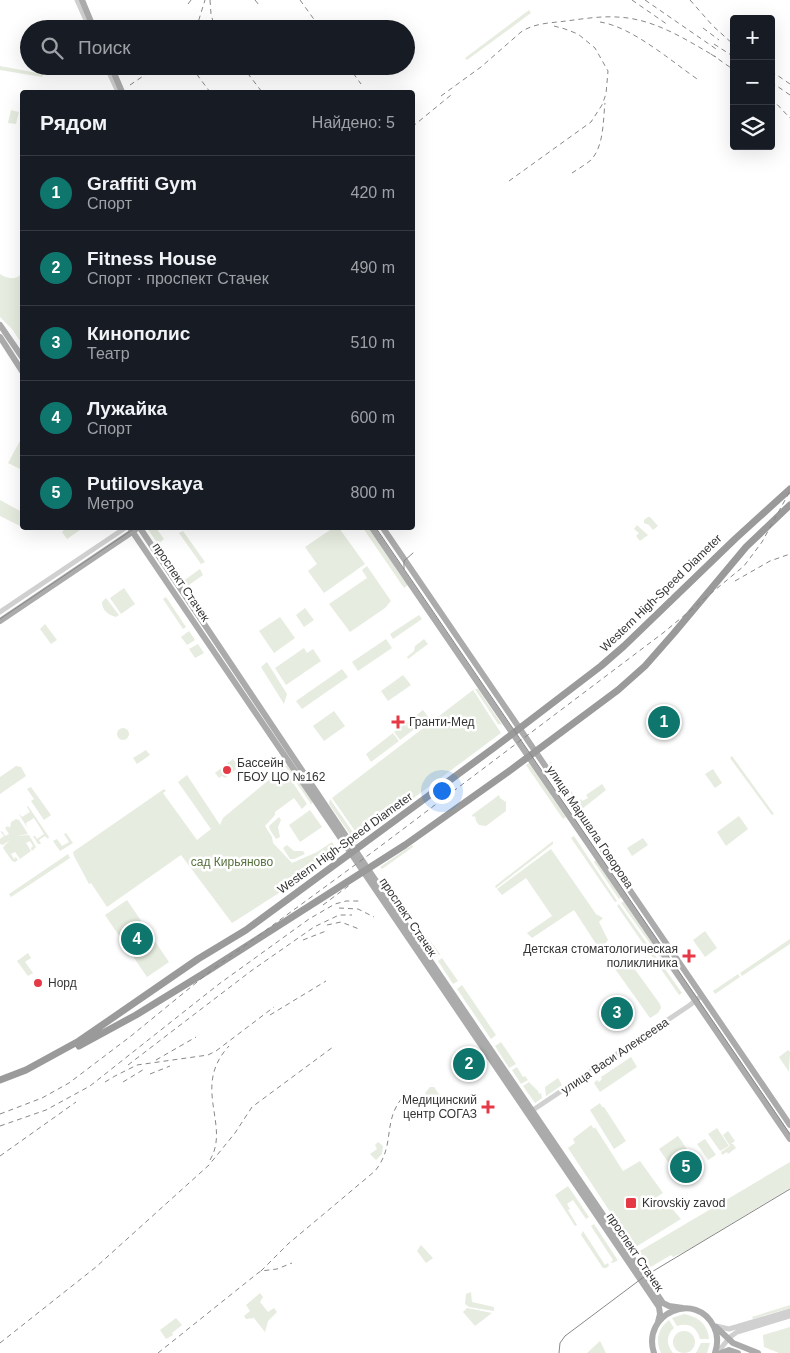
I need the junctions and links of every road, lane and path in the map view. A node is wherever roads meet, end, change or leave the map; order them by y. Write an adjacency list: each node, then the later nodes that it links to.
1 (77, 0): 3 (street)
2 (82, 0): 4 (main road)
3 (86, 20)
4 (90, 20)
5 (110, 75): 7 (street)
6 (115, 75): 8 (main road)
7 (117, 90)
8 (121, 90)
9 (0, 325): 11 (main road)
10 (0, 337): 12 (main road)
11 (20, 354)
12 (20, 368)
13 (790, 489): 23 (highway, Western High-Speed Diameter)
14 (790, 505): 24 (highway)
15 (122, 530): 20 (street)
16 (132, 530): 21 (main road)
17 (136, 530): 25 (main road, проспект Стачек)
18 (373, 530): 22 (main road, улица Маршала Говорова)
19 (383, 530): 22 (main road, улица Маршала Говорова)
20 (0, 612)
21 (0, 621)
22 (700, 1001): 25 (street, улица Васи Алексеева); 26 (main road, улица Маршала Говорова); 27 (main road, улица Маршала Говорова)
23 (0, 1080)
24 (0, 1085)
25 (531, 1113): 28 (main road, проспект Стачек); 31 (main road, проспект Стачек)
26 (790, 1125)
27 (790, 1139)
28 (683, 1308): 31 (main road); 32 (main road, проспект Стачек)
29 (790, 1311): 32 (street)
30 (790, 1316): 33 (street)
31 (658, 1322): 34 (main road)
32 (713, 1324): 33 (main road); 35 (main road)
33 (728, 1339): 35 (street); 38 (main road)
34 (654, 1353)
35 (716, 1353)
36 (721, 1353): 37 (main road)
37 (738, 1353)
38 (758, 1353)

